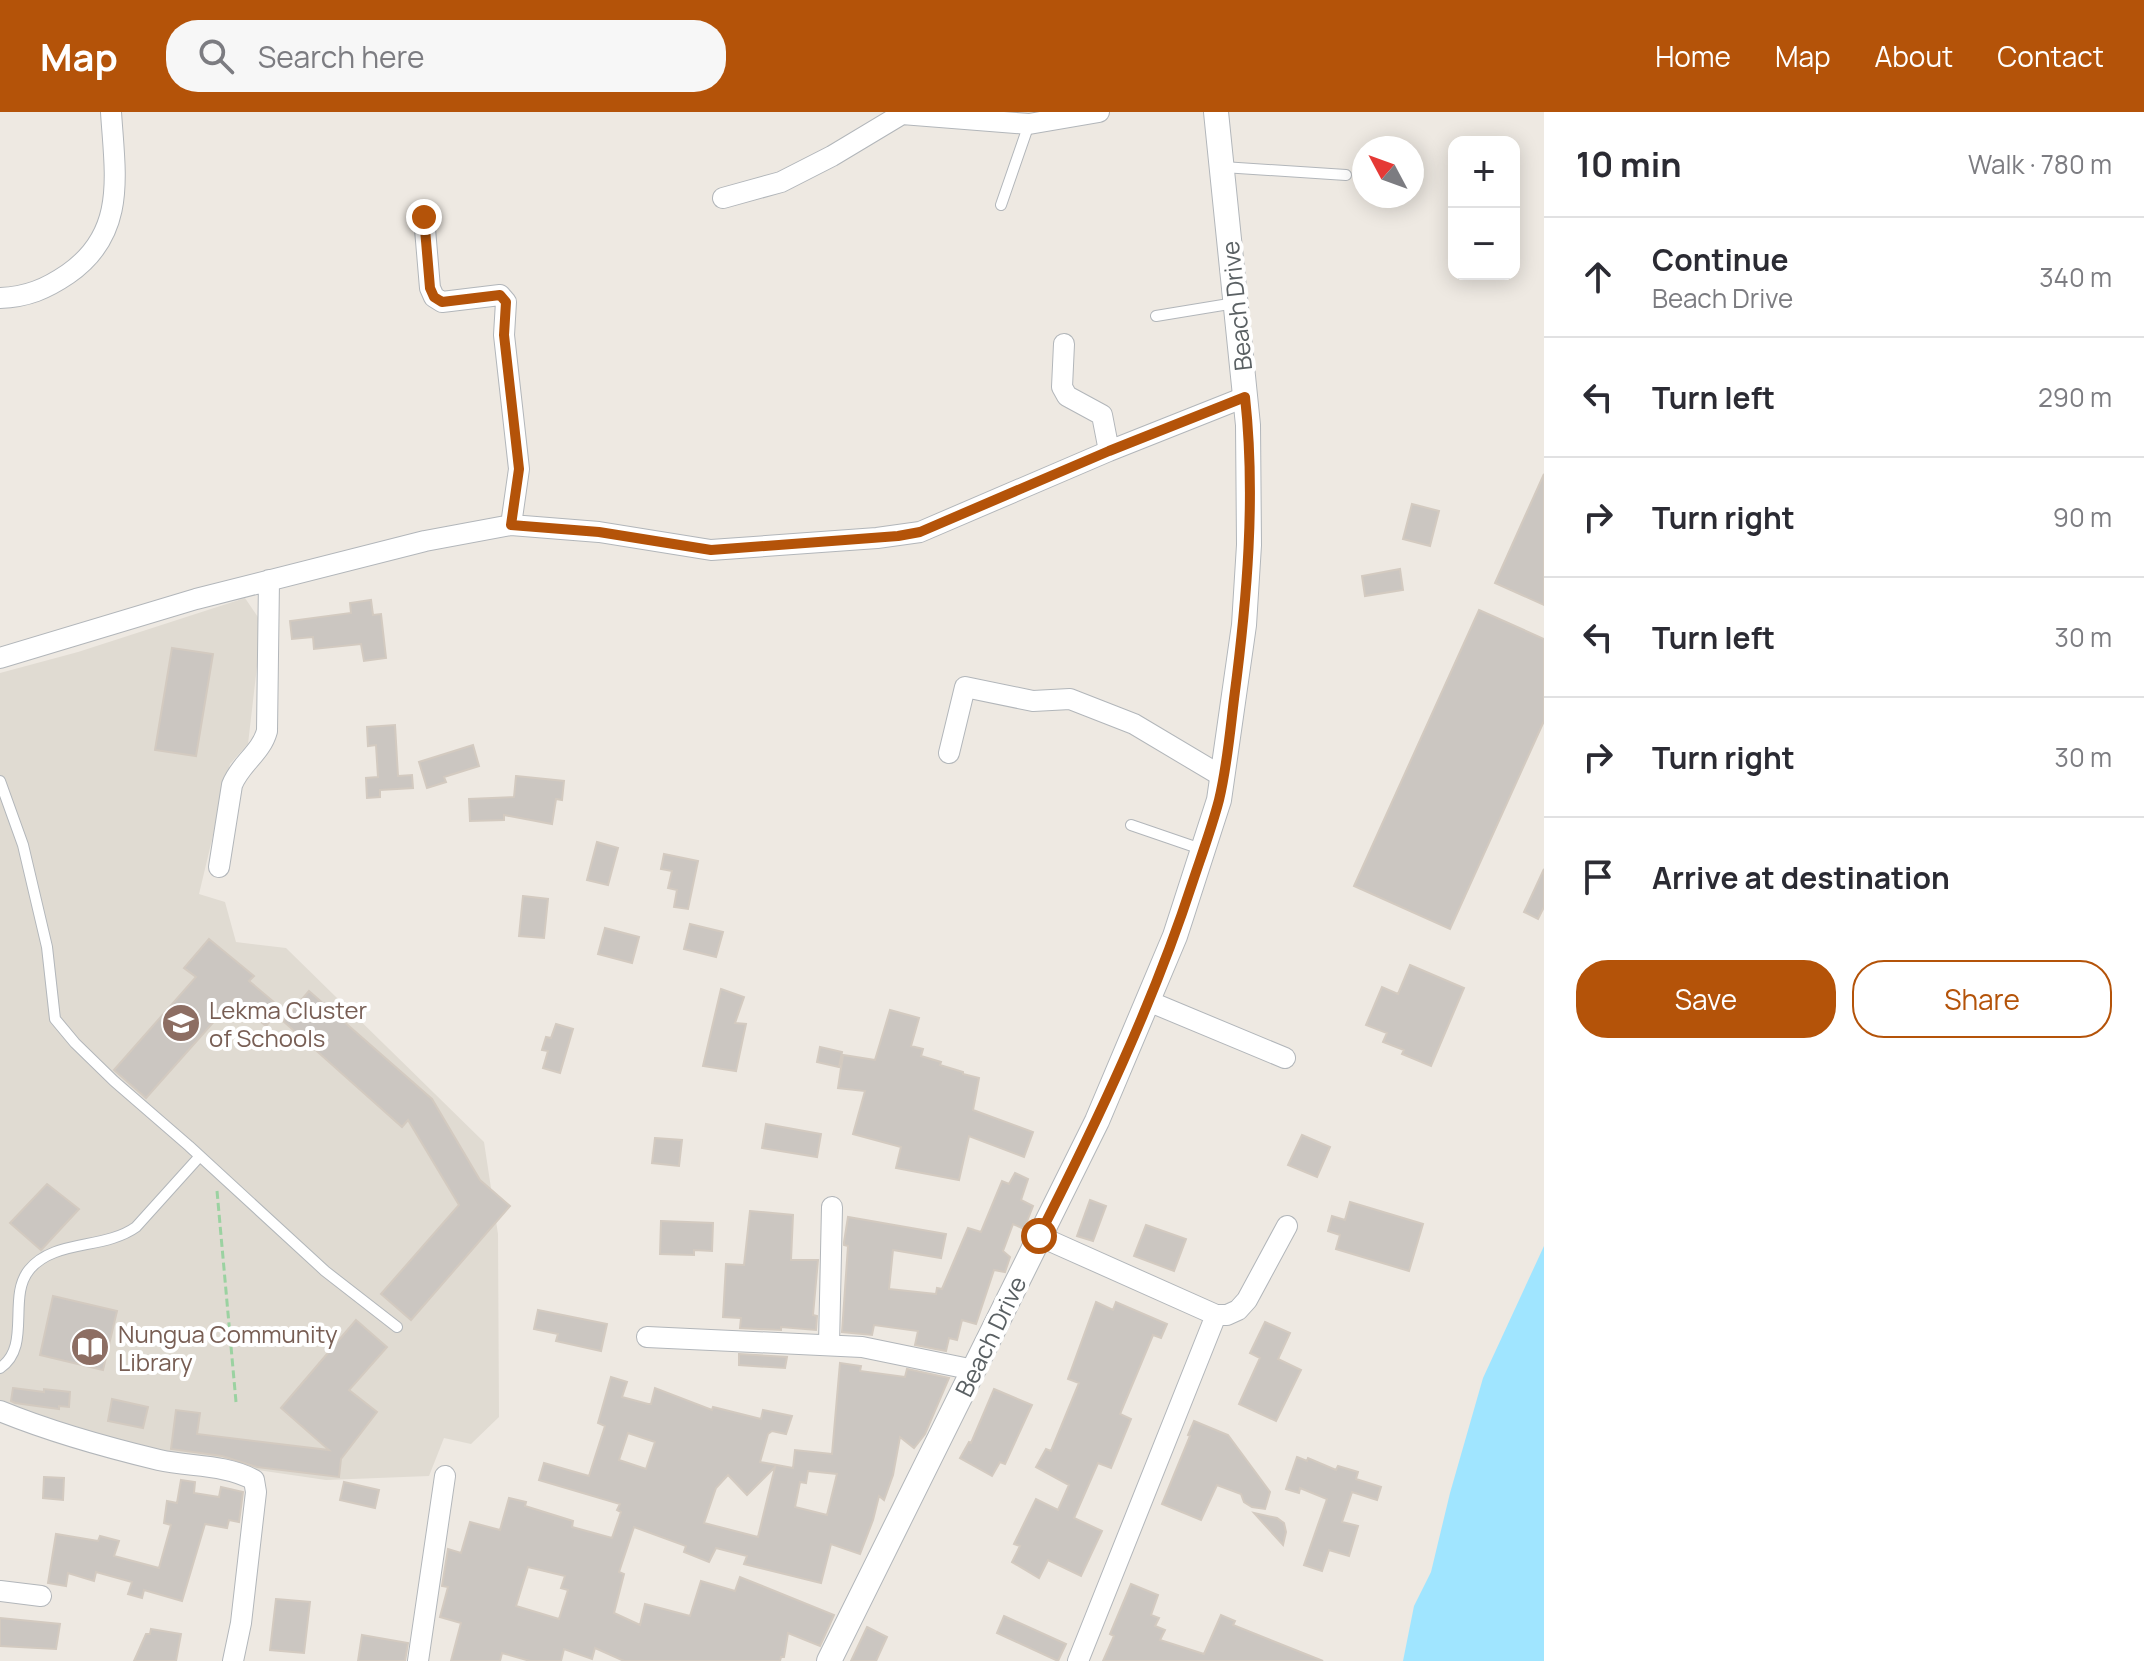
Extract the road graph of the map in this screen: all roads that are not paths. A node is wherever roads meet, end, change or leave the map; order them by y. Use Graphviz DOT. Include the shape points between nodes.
graph roads {
  1 [pos="111,112"];
  2 [pos="1099,112"];
  3 [pos="1216,112"];
  4 [pos="1029,124"];
  5 [pos="1221,167"];
  6 [pos="1346,175"];
  7 [pos="723,198"];
  8 [pos="1001,205"];
  9 [pos="424,217"];
  10 [pos="0,298"];
  11 [pos="1235,303"];
  12 [pos="1156,316"];
  13 [pos="1064,344"];
  14 [pos="1245,397"];
  15 [pos="1109,451"];
  16 [pos="511,525"];
  17 [pos="269,580"];
  18 [pos="0,658"];
  19 [pos="949,753"];
  20 [pos="1223,777"];
  21 [pos="0,781"];
  22 [pos="1131,825"];
  23 [pos="1203,849"];
  24 [pos="219,867"];
  25 [pos="1148,1001"];
  26 [pos="1285,1058"];
  27 [pos="200,1156"];
  28 [pos="832,1207"];
  29 [pos="1287,1226"];
  30 [pos="1039,1236"];
  31 [pos="1216,1315"];
  32 [pos="397,1327"];
  33 [pos="647,1337"];
  34 [pos="829,1345"];
  35 [pos="0,1368"];
  36 [pos="974,1370"];
  37 [pos="0,1411"];
  38 [pos="445,1476"];
  39 [pos="0,1591"];
  40 [pos="41,1596"];
  41 [pos="233,1661"];
  42 [pos="418,1661"];
  43 [pos="829,1661"];
  44 [pos="1078,1661"];
  1 -- 10 [label="street" via="115,190 99,245 86,261 40,291"];
  2 -- 4 [label="street"];
  3 -- 5 [label="street, Beach Drive"];
  4 -- 7 [label="street" via="902,114 781,182"];
  4 -- 8 [label="lane"];
  5 -- 6 [label="lane"];
  5 -- 11 [label="street, Beach Drive"];
  9 -- 16 [label="street" via="434,297 442,302 500,295 506,302 504,335 519,469"];
  11 -- 12 [label="lane"];
  11 -- 14 [label="street, Beach Drive"];
  13 -- 15 [label="street" via="1062,387 1073,402 1102,415"];
  14 -- 15 [label="street"];
  14 -- 20 [label="street, Beach Drive" via="1249,545"];
  15 -- 16 [label="street" via="920,532 898,536 711,550"];
  16 -- 17 [label="street"];
  17 -- 18 [label="street"];
  17 -- 24 [label="street" via="267,731 232,785"];
  19 -- 20 [label="street" via="965,687 1033,701 1070,699 1134,724"];
  20 -- 23 [label="street, Beach Drive"];
  21 -- 27 [label="lane" via="23,845 47,947 55,1019 114,1081"];
  22 -- 23 [label="lane"];
  23 -- 25 [label="street, Beach Drive"];
  25 -- 26 [label="street"];
  25 -- 30 [label="street, Beach Drive" via="1097,1121"];
  27 -- 32 [label="lane" via="325,1271"];
  27 -- 35 [label="lane" via="136,1227 111,1240 50,1254 30,1268 22,1284 15,1350"];
  28 -- 34 [label="street"];
  29 -- 31 [label="street" via="1247,1300 1238,1310"];
  30 -- 31 [label="street"];
  30 -- 36 [label="street, Beach Drive"];
  31 -- 44 [label="street"];
  33 -- 34 [label="street"];
  34 -- 36 [label="street"];
  36 -- 43 [label="street, Beach Drive"];
  37 -- 41 [label="street" via="49,1430 254,1480"];
  38 -- 42 [label="street"];
  39 -- 40 [label="street"];
}
